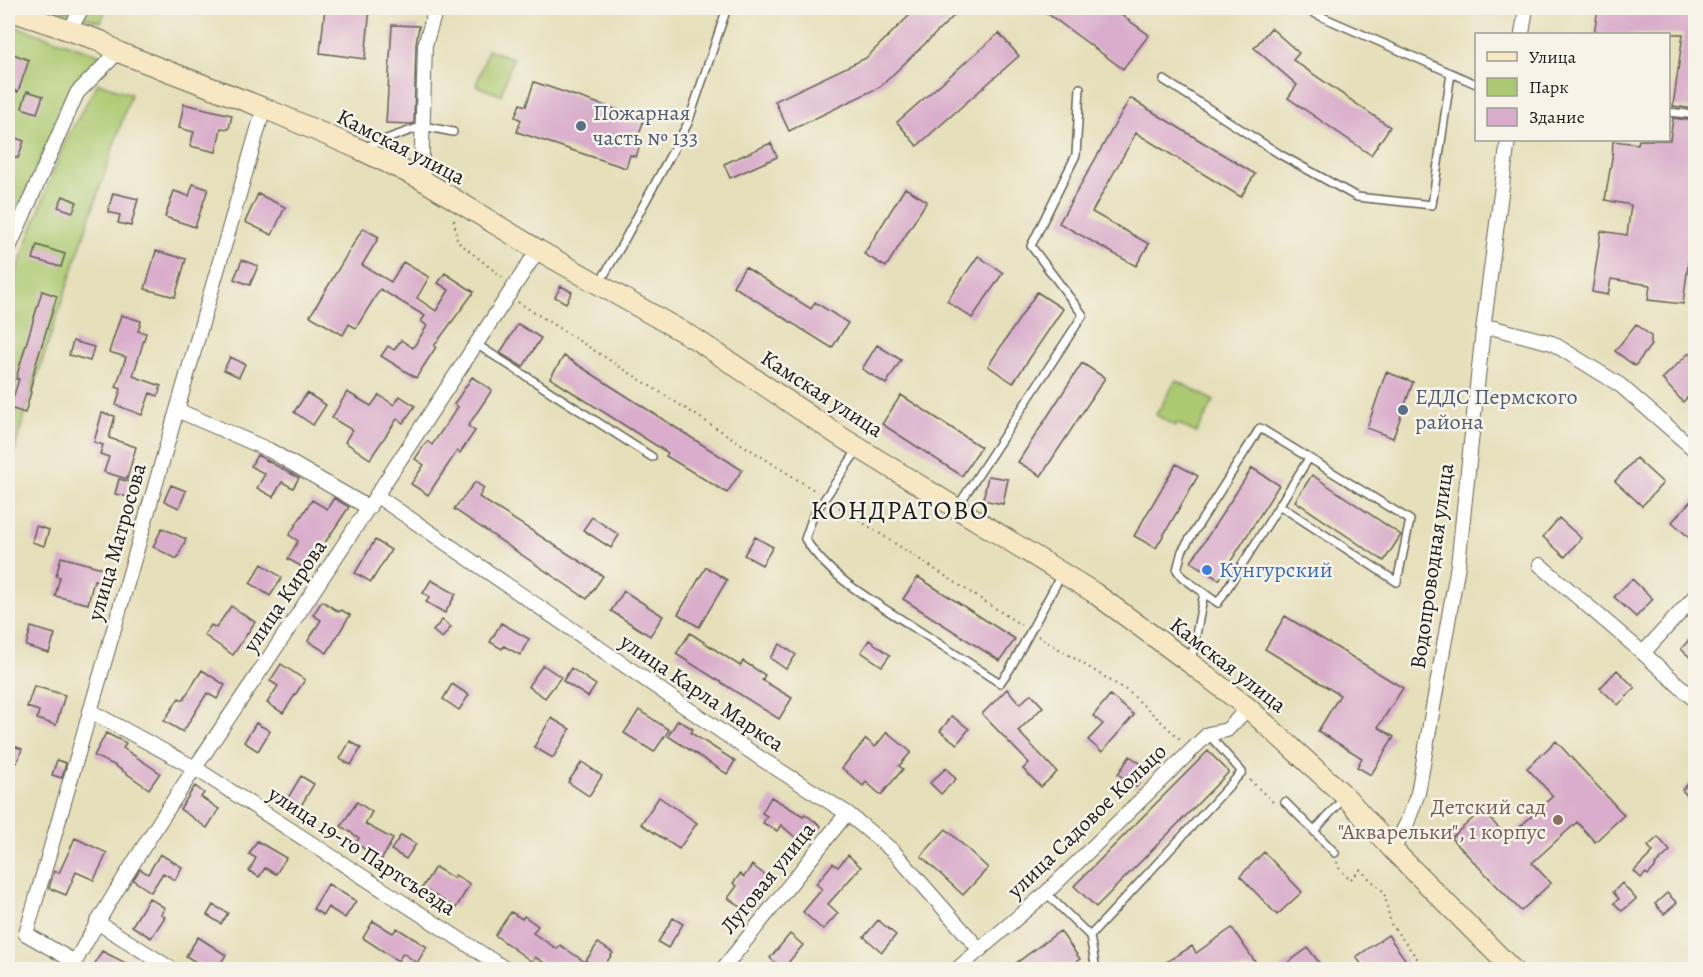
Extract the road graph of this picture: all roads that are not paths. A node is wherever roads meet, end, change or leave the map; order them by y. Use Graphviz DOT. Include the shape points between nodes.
graph roads {
  1 [pos="82,8"];
  2 [pos="436,8"];
  3 [pos="727,8"];
  4 [pos="1302,8"];
  5 [pos="1526,8"];
  6 [pos="8,10"];
  7 [pos="69,31"];
  8 [pos="1522,33"];
  9 [pos="118,52"];
  10 [pos="1451,73"];
  11 [pos="1164,80"];
  12 [pos="1475,84"];
  13 [pos="1080,88"];
  14 [pos="264,108"];
  15 [pos="1670,112"];
  16 [pos="1695,115"];
  17 [pos="423,126"];
  18 [pos="453,132"];
  19 [pos="1508,141"];
  20 [pos="359,149"];
  21 [pos="421,179"];
  22 [pos="8,250"];
  23 [pos="538,250"];
  24 [pos="598,284"];
  25 [pos="1483,330"];
  26 [pos="476,344"];
  27 [pos="177,410"];
  28 [pos="859,448"];
  29 [pos="1695,451"];
  30 [pos="652,457"];
  31 [pos="1310,458"];
  32 [pos="377,496"];
  33 [pos="1279,506"];
  34 [pos="369,508"];
  35 [pos="957,508"];
  36 [pos="1540,565"];
  37 [pos="1062,573"];
  38 [pos="1204,593"];
  39 [pos="1695,595"];
  40 [pos="1644,653"];
  41 [pos="1190,663"];
  42 [pos="1695,701"];
  43 [pos="1248,708"];
  44 [pos="90,711"];
  45 [pos="1208,734"];
  46 [pos="195,768"];
  47 [pos="1345,796"];
  48 [pos="1285,802"];
  49 [pos="847,813"];
  50 [pos="1314,831"];
  51 [pos="1393,850"];
  52 [pos="1335,853"];
  53 [pos="1046,893"];
  54 [pos="97,922"];
  55 [pos="1090,936"];
  56 [pos="980,950"];
  57 [pos="74,966"];
  58 [pos="173,969"];
  59 [pos="507,969"];
  60 [pos="722,969"];
  61 [pos="957,969"];
  62 [pos="1096,969"];
  63 [pos="1513,969"];
  1 -- 7 [label="street"];
  2 -- 17 [label="street" via="425,45"];
  3 -- 24 [label="lane" via="688,123"];
  4 -- 10 [label="lane"];
  5 -- 8 [label="street"];
  6 -- 7 [label="street, Камская улица"];
  7 -- 9 [label="street, Камская улица" via="101,41"];
  9 -- 14 [label="street, Камская улица"];
  9 -- 22 [label="street" via="77,93"];
  10 -- 11 [label="lane" via="1432,205 1357,197 1281,155"];
  10 -- 12 [label="lane"];
  13 -- 35 [label="lane" via="1076,155 1031,246 1083,315"];
  14 -- 20 [label="street, Камская улица"];
  14 -- 27 [label="street, улица Матросова"];
  15 -- 16 [label="lane"];
  17 -- 18 [label="lane"];
  17 -- 20 [label="lane"];
  17 -- 21 [label="street"];
  19 -- 25 [label="street, Водопроводная улица"];
  20 -- 21 [label="street, Камская улица"];
  21 -- 23 [label="street, Камская улица"];
  23 -- 24 [label="street, Камская улица"];
  23 -- 26 [label="street, улица Кирова" via="503,291"];
  24 -- 28 [label="street, Камская улица" via="697,340"];
  25 -- 29 [label="street" via="1494,328 1552,342 1620,385"];
  25 -- 51 [label="street, Водопроводная улица" via="1456,576 1418,793"];
  26 -- 30 [label="lane"];
  26 -- 32 [label="street, улица Кирова"];
  27 -- 34 [label="street" via="269,450"];
  27 -- 44 [label="street, улица Матросова"];
  28 -- 35 [label="street, Камская улица"];
  28 -- 37 [label="lane" via="813,516 806,538 816,556 871,600 1000,682"];
  31 -- 33 [label="lane"];
  31 -- 33 [label="lane" via="1410,520 1397,582"];
  31 -- 38 [label="lane" via="1260,428 1182,551 1177,570"];
  32 -- 34 [label="street, улица Кирова"];
  32 -- 49 [label="street, улица Карла Маркса" via="760,758"];
  33 -- 38 [label="lane" via="1218,603"];
  34 -- 46 [label="street, улица Кирова"];
  35 -- 37 [label="street, Камская улица"];
  36 -- 40 [label="street"];
  37 -- 41 [label="street, Камская улица"];
  38 -- 41 [label="lane"];
  39 -- 40 [label="street"];
  40 -- 42 [label="street"];
  41 -- 43 [label="street, Камская улица"];
  43 -- 45 [label="street, улица Садовое Кольцо" via="1227,730"];
  43 -- 47 [label="street, Камская улица"];
  44 -- 46 [label="street, улица 19-го Партсъезда"];
  44 -- 57 [label="street, улица Матросова" via="26,934"];
  45 -- 53 [label="street, улица Садовое Кольцо"];
  45 -- 55 [label="lane" via="1242,772"];
  46 -- 54 [label="street, улица Кирова"];
  46 -- 59 [label="street, улица 19-го Партсъезда"];
  47 -- 50 [label="lane"];
  47 -- 51 [label="street, Камская улица"];
  48 -- 50 [label="lane"];
  49 -- 56 [label="street, улица Карла Маркса" via="894,852"];
  49 -- 60 [label="street, Луговая улица"];
  50 -- 52 [label="lane"];
  51 -- 63 [label="street, Камская улица"];
  53 -- 55 [label="lane"];
  53 -- 56 [label="street, улица Садовое Кольцо"];
  54 -- 57 [label="street, улица Кирова"];
  54 -- 58 [label="street"];
  55 -- 62 [label="lane"];
  56 -- 61 [label="street, улица Садовое Кольцо"];
}
